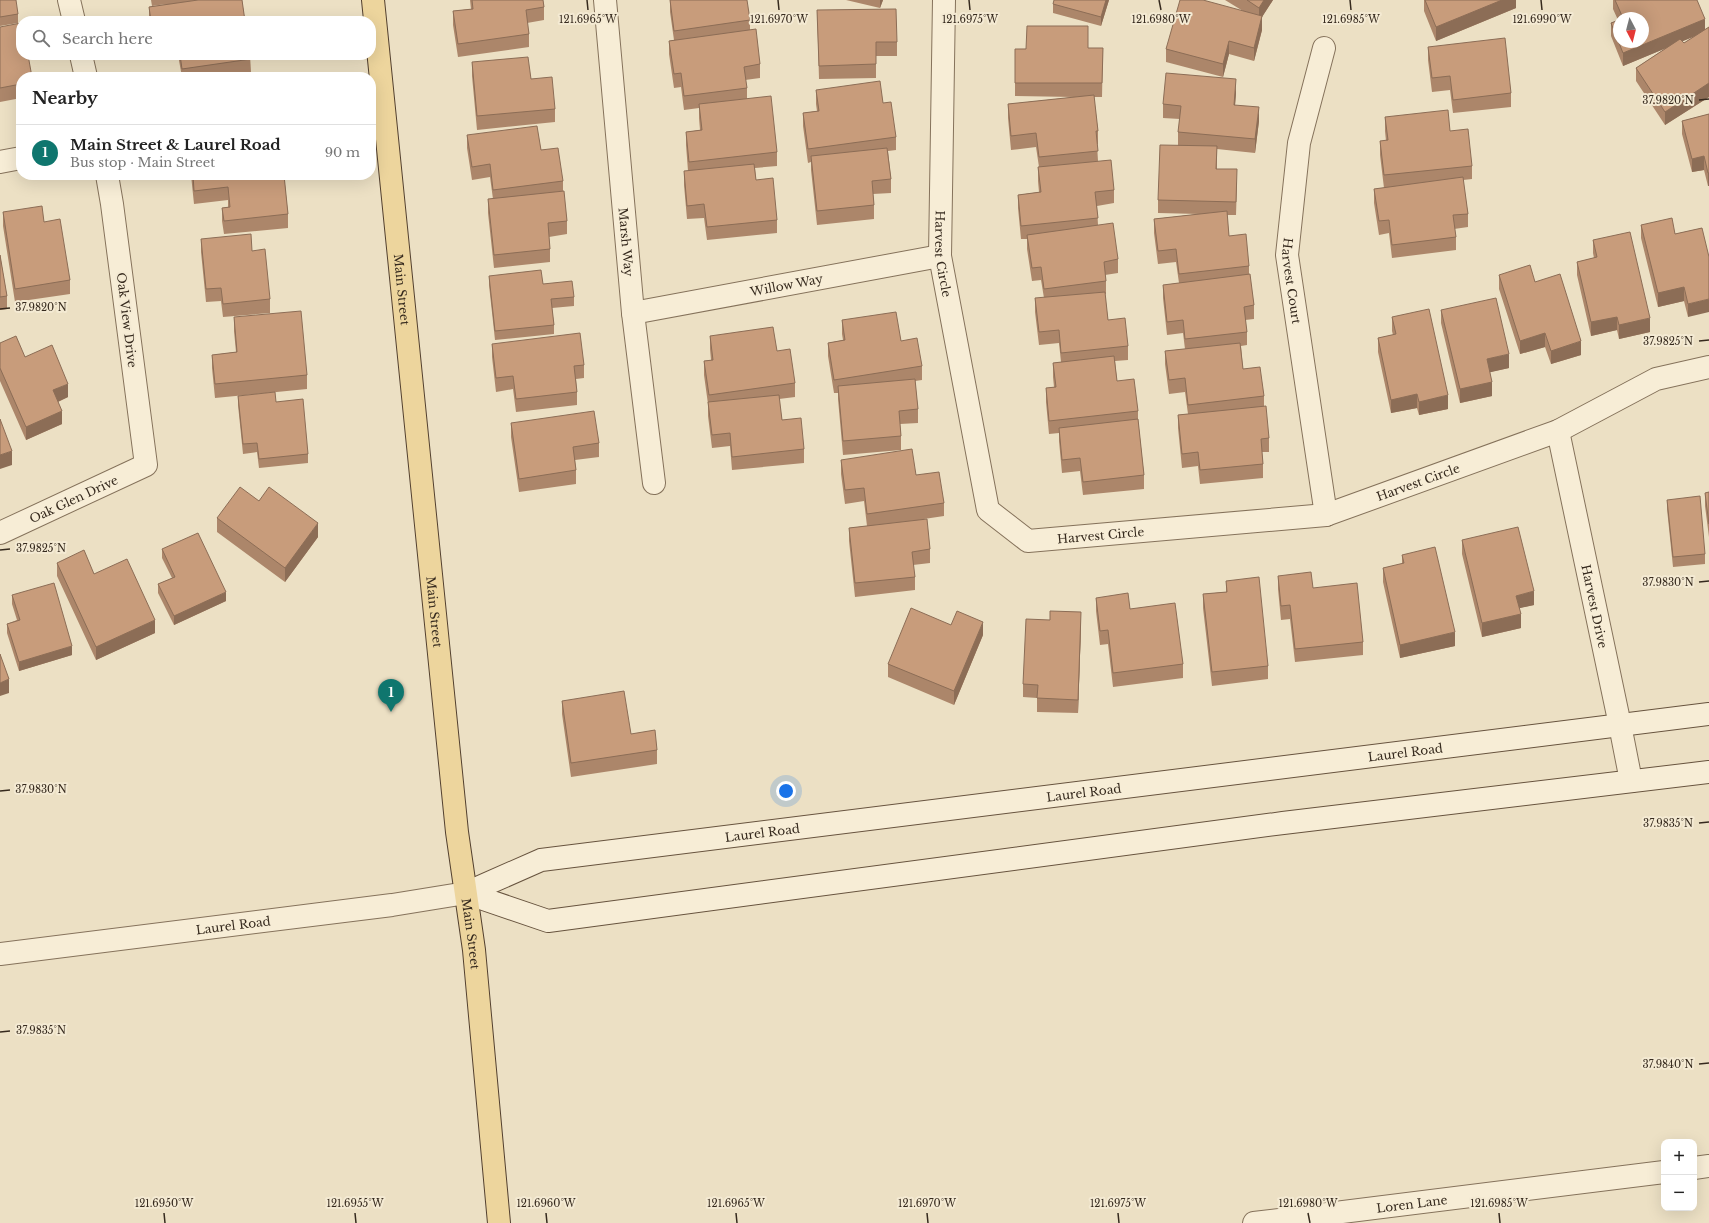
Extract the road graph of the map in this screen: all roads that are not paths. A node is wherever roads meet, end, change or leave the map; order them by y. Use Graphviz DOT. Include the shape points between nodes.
graph roads {
  1 [pos="69,0"];
  2 [pos="373,0"];
  3 [pos="605,0"];
  4 [pos="944,0"];
  5 [pos="73,16"];
  6 [pos="375,16"];
  7 [pos="376,30"];
  8 [pos="1324,48"];
  9 [pos="82,60"];
  10 [pos="85,72"];
  11 [pos="16,159"];
  12 [pos="0,162"];
  13 [pos="108,180"];
  14 [pos="940,256"];
  15 [pos="633,313"];
  16 [pos="1709,367"];
  17 [pos="1558,431"];
  18 [pos="146,465"];
  19 [pos="654,483"];
  20 [pos="1326,515"];
  21 [pos="0,534"];
  22 [pos="1709,714"];
  23 [pos="1620,725"];
  24 [pos="1709,772"];
  25 [pos="1631,781"];
  26 [pos="466,893"];
  27 [pos="0,954"];
  28 [pos="1709,1166"];
  29 [pos="1697,1168"];
  30 [pos="1661,1172"];
  31 [pos="500,1223"];
  32 [pos="1254,1223"];
  1 -- 5 [label="street"];
  2 -- 6 [label="main road, Main Street"];
  3 -- 15 [label="street, Marsh Way"];
  4 -- 14 [label="street, Harvest Circle"];
  7 -- 26 [label="main road, Main Street" via="457,832"];
  8 -- 20 [label="street, Harvest Court" via="1299,143 1287,255"];
  9 -- 10 [label="street"];
  11 -- 12 [label="street"];
  13 -- 18 [label="street, Oak View Drive"];
  14 -- 15 [label="street, Willow Way"];
  14 -- 20 [label="street, Harvest Circle" via="988,510 1028,541"];
  15 -- 19 [label="street, Marsh Way"];
  16 -- 17 [label="street, Harvest Circle" via="1656,379"];
  17 -- 20 [label="street, Harvest Circle"];
  17 -- 23 [label="street, Harvest Drive"];
  18 -- 21 [label="street, Oak Glen Drive"];
  22 -- 23 [label="street, Laurel Road"];
  23 -- 25 [label="street, Harvest Drive"];
  23 -- 26 [label="street, Laurel Road" via="541,860"];
  24 -- 25 [label="street, Laurel Road"];
  25 -- 26 [label="street, Laurel Road" via="1276,824 548,921"];
  26 -- 27 [label="street, Laurel Road" via="392,905"];
  26 -- 31 [label="main road, Main Street" via="474,950"];
  28 -- 29 [label="street"];
  30 -- 32 [label="street, Loren Lane"];
}
